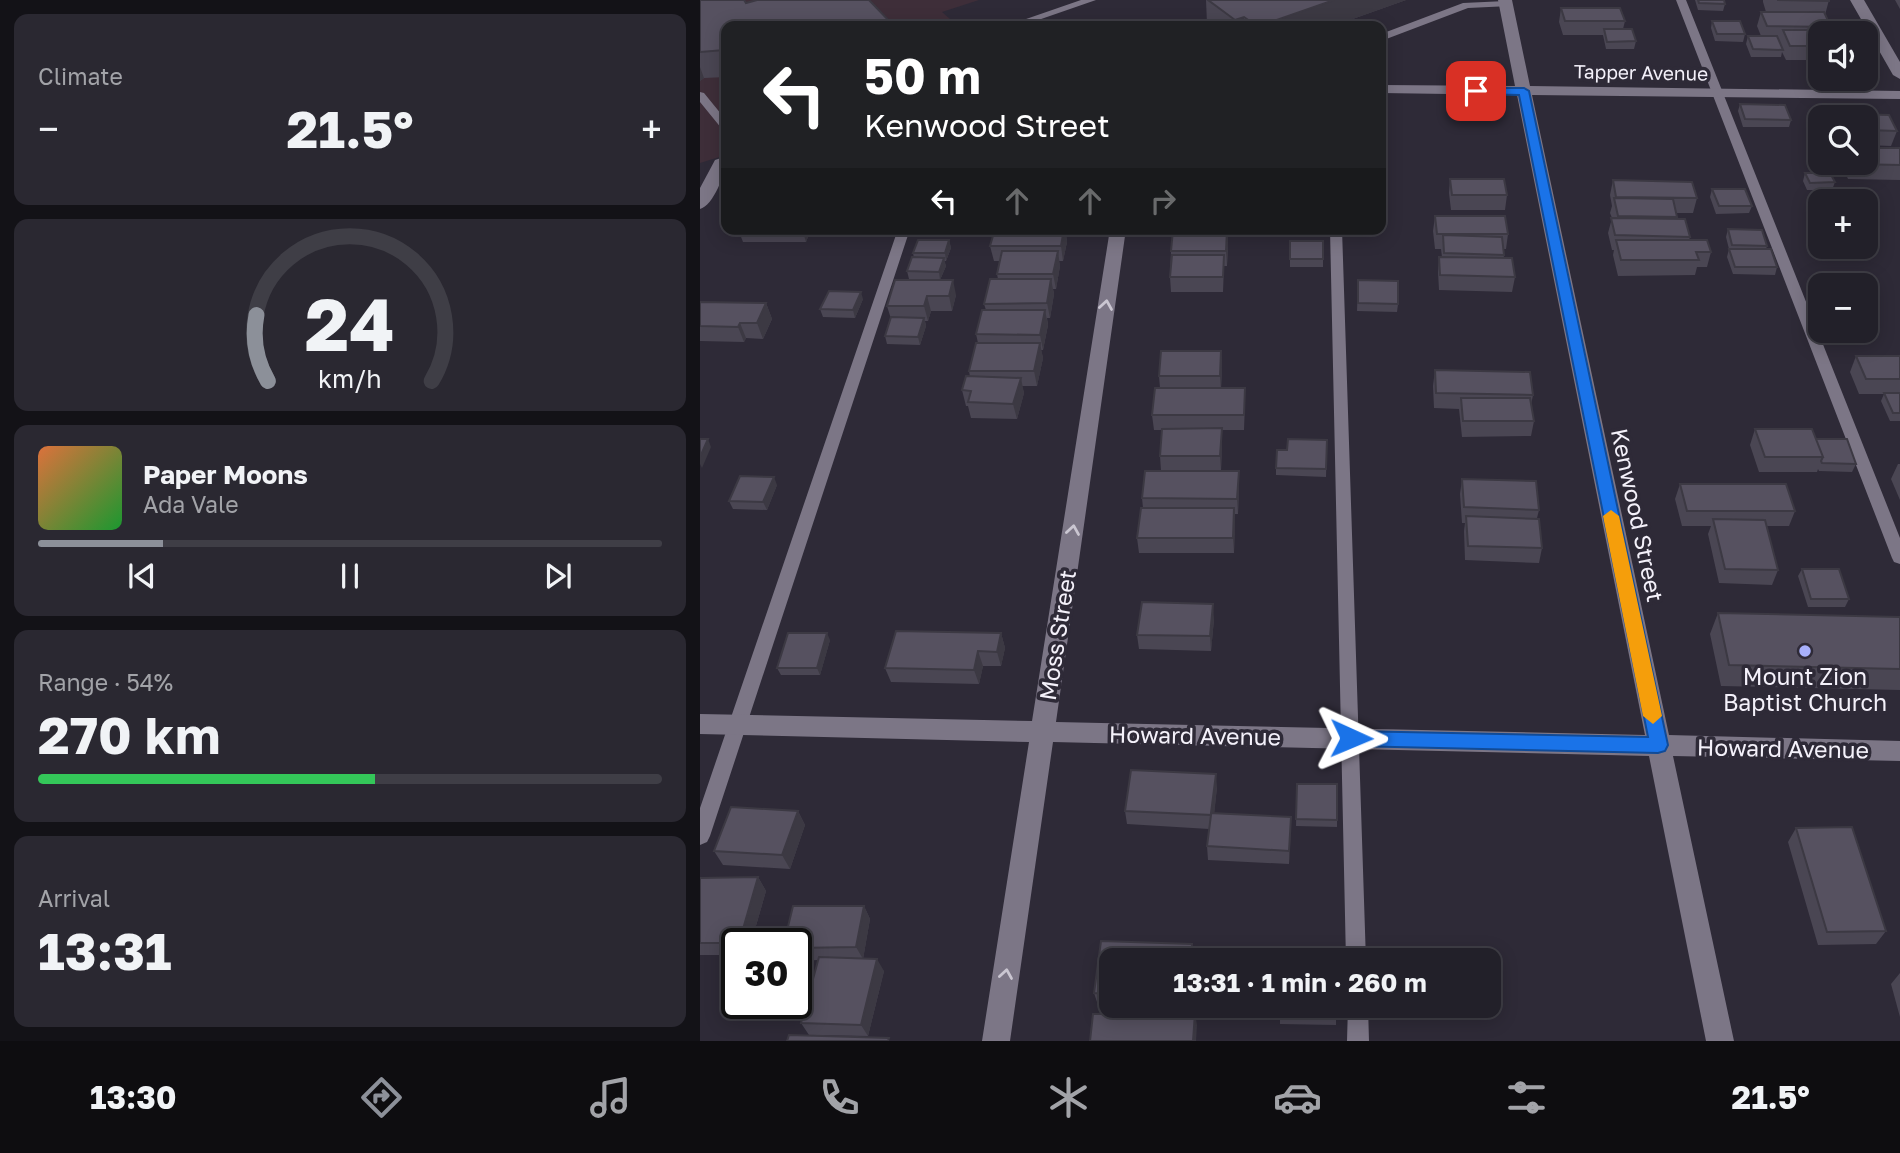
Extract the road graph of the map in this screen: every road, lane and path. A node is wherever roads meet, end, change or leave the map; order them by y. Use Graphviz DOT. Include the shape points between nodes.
graph roads {
  1 [pos="1091,0"];
  2 [pos="1681,0"];
  3 [pos="1857,0"];
  4 [pos="1505,2"];
  5 [pos="1026,21"];
  6 [pos="1386,36"];
  7 [pos="1900,75"];
  8 [pos="1386,89"];
  9 [pos="1524,91"];
  10 [pos="1718,93"];
  11 [pos="700,95"];
  12 [pos="1900,95"];
  13 [pos="721,121"];
  14 [pos="721,163"];
  15 [pos="721,167"];
  16 [pos="700,170"];
  17 [pos="700,204"];
  18 [pos="902,235"];
  19 [pos="1117,235"];
  20 [pos="1336,235"];
  21 [pos="1900,558"];
  22 [pos="700,724"];
  23 [pos="738,725"];
  24 [pos="1043,731"];
  25 [pos="1351,738"];
  26 [pos="1658,745"];
  27 [pos="1900,751"];
  28 [pos="700,836"];
  29 [pos="1356,948"];
  30 [pos="1357,1018"];
  31 [pos="996,1041"];
  32 [pos="1358,1041"];
  33 [pos="1720,1041"];
  1 -- 5 [label="lane"];
  2 -- 10 [label="lane"];
  3 -- 7 [label="street"];
  4 -- 6 [label="lane" via="1468,5"];
  4 -- 9 [label="street, Kenwood Street"];
  8 -- 9 [label="street, Tapper Avenue"];
  9 -- 10 [label="street, Tapper Avenue"];
  9 -- 26 [label="street, Kenwood Street"];
  10 -- 12 [label="street, Tapper Avenue"];
  10 -- 21 [label="lane"];
  11 -- 13 [label="lane"];
  14 -- 16 [label="street"];
  15 -- 17 [label="street"];
  18 -- 23 [label="lane"];
  24 -- 19 [label="street, Moss Street, one-way"];
  20 -- 25 [label="lane"];
  22 -- 23 [label="street, Howard Avenue"];
  23 -- 24 [label="street, Howard Avenue"];
  23 -- 28 [label="lane"];
  24 -- 25 [label="street, Howard Avenue"];
  31 -- 24 [label="street, Moss Street, one-way"];
  25 -- 26 [label="street, Howard Avenue"];
  25 -- 29 [label="lane"];
  26 -- 27 [label="street, Howard Avenue"];
  26 -- 33 [label="street, Kenwood Street"];
  30 -- 32 [label="lane"];
}
